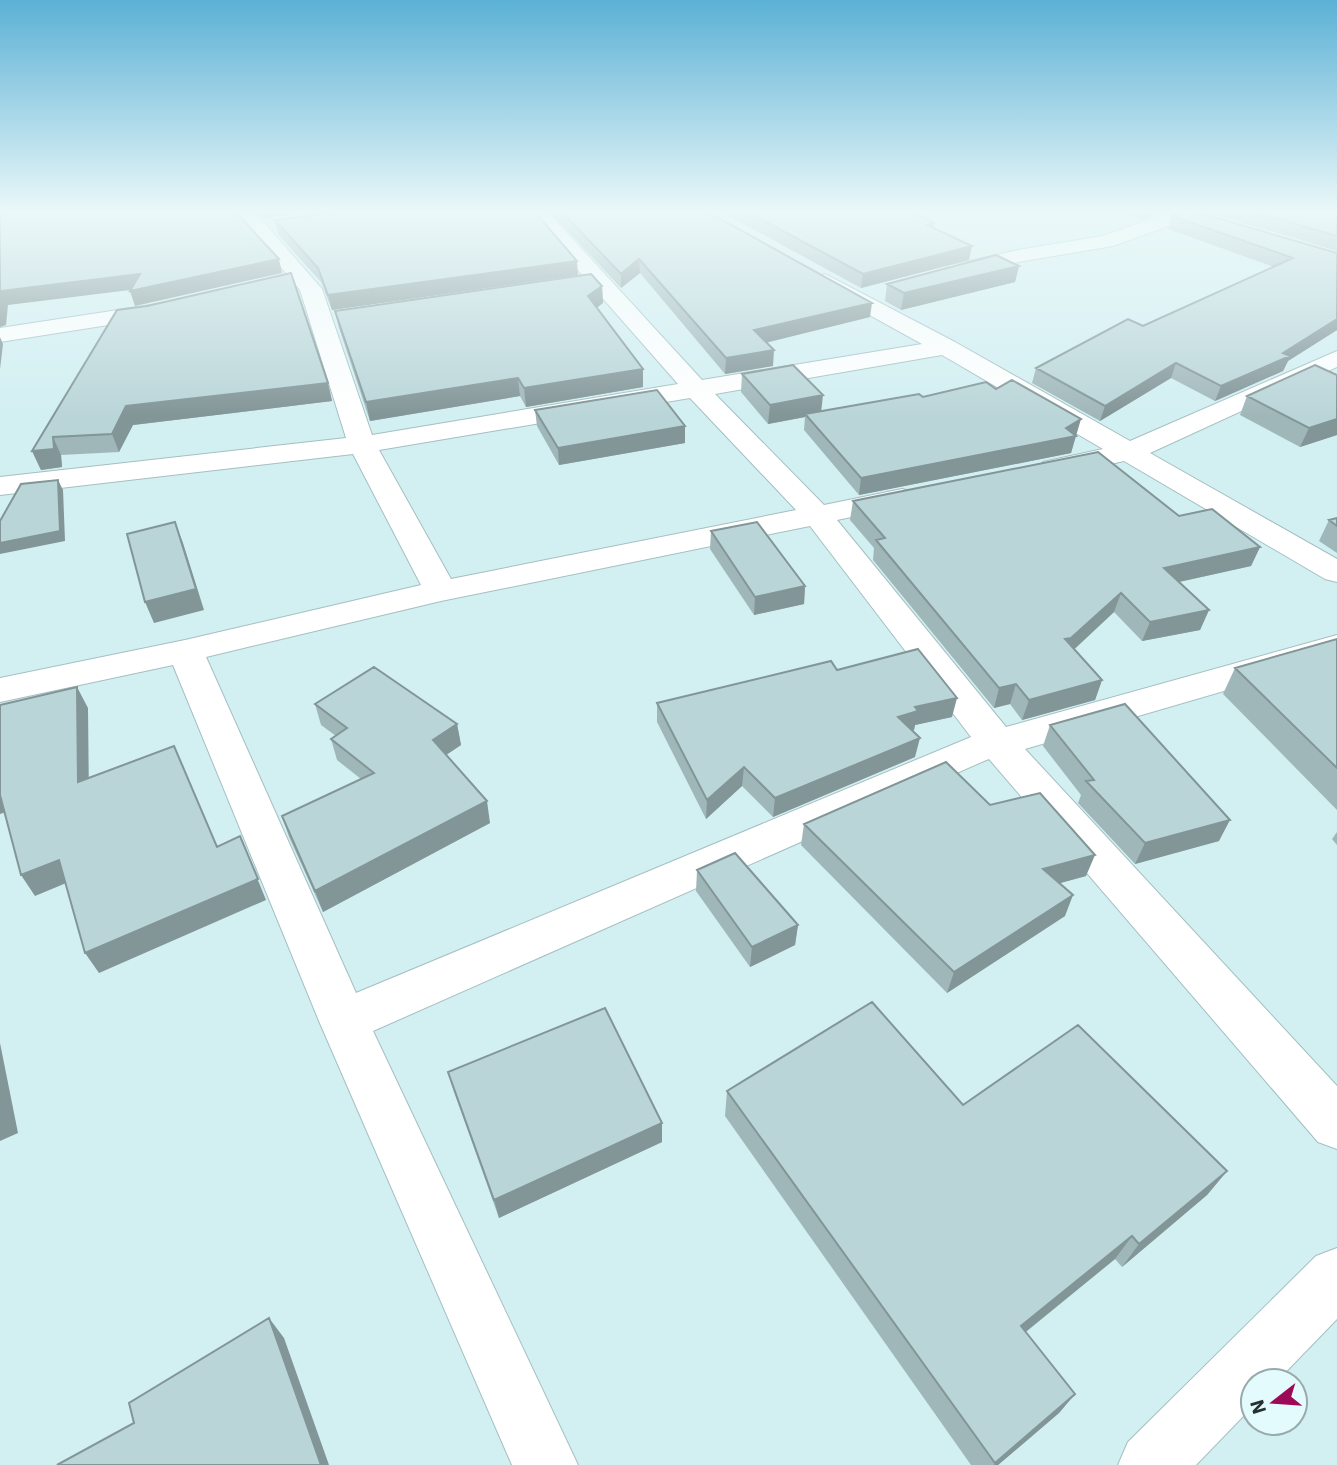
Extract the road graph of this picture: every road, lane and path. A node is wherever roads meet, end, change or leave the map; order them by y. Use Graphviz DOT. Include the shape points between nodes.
graph roads {
  1 [pos="295,279"];
  2 [pos="302,279"];
  3 [pos="582,279"];
  4 [pos="821,279"];
  5 [pos="275,284"];
  6 [pos="884,289"];
  7 [pos="856,299"];
  8 [pos="188,304"];
  9 [pos="0,335"];
  10 [pos="946,347"];
  11 [pos="1337,358"];
  12 [pos="696,390"];
  13 [pos="362,445"];
  14 [pos="1129,452"];
  15 [pos="1021,474"];
  16 [pos="0,485"];
  17 [pos="926,493"];
  18 [pos="817,515"];
  19 [pos="1337,572"];
  20 [pos="441,591"];
  21 [pos="1337,646"];
  22 [pos="185,651"];
  23 [pos="0,690"];
  24 [pos="997,743"];
  25 [pos="344,1021"];
  26 [pos="1337,1125"];
  27 [pos="1337,1277"];
  28 [pos="545,1465"];
  29 [pos="1151,1465"];
  1 -- 5 [label="street"];
  2 -- 13 [label="street" via="330,320"];
  3 -- 12 [label="street"];
  4 -- 7 [label="street"];
  6 -- 7 [label="street"];
  7 -- 10 [label="street"];
  8 -- 9 [label="street"];
  10 -- 12 [label="street"];
  10 -- 14 [label="street"];
  11 -- 14 [label="street"];
  12 -- 13 [label="street"];
  12 -- 18 [label="street"];
  13 -- 16 [label="street"];
  13 -- 20 [label="street"];
  14 -- 15 [label="street"];
  14 -- 19 [label="street"];
  17 -- 18 [label="street"];
  18 -- 20 [label="street"];
  18 -- 24 [label="street"];
  20 -- 22 [label="street"];
  21 -- 24 [label="street"];
  22 -- 23 [label="street"];
  22 -- 25 [label="street"];
  24 -- 25 [label="street"];
  24 -- 26 [label="street"];
  25 -- 28 [label="street"];
  27 -- 29 [label="street"];
}
